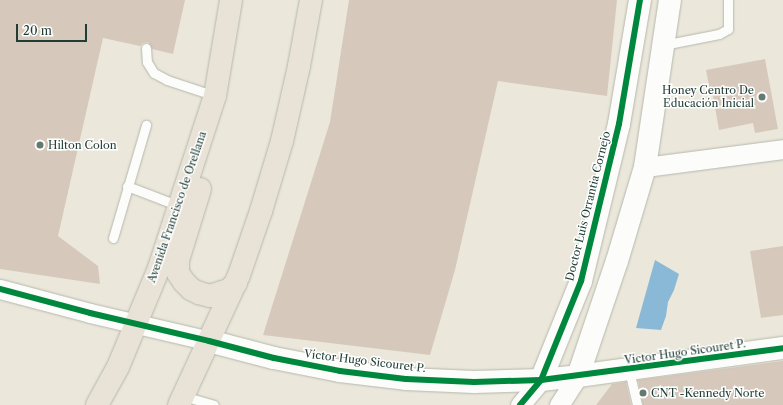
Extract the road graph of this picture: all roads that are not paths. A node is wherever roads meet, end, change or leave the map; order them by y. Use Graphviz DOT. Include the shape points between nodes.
graph roads {
  1 [pos="231,0"];
  2 [pos="311,0"];
  3 [pos="640,0"];
  4 [pos="670,0"];
  5 [pos="728,0"];
  6 [pos="664,45"];
  7 [pos="146,48"];
  8 [pos="215,96"];
  9 [pos="146,125"];
  10 [pos="783,149"];
  11 [pos="645,167"];
  12 [pos="127,186"];
  13 [pos="179,206"];
  14 [pos="112,238"];
  15 [pos="236,283"];
  16 [pos="0,289"];
  17 [pos="135,324"];
  18 [pos="209,341"];
  19 [pos="783,348"];
  20 [pos="629,370"];
  21 [pos="578,376"];
  22 [pos="541,380"];
  23 [pos="181,400"];
  24 [pos="97,405"];
  25 [pos="214,405"];
  26 [pos="520,405"];
  27 [pos="559,405"];
  28 [pos="637,405"];
  1 -- 8 [label="main road, Avenida Francisco de Orellana"];
  2 -- 15 [label="main road" via="282,140"];
  3 -- 22 [label="street, Doctor Luis Orrantia Cornejo" via="619,124 581,281"];
  4 -- 6 [label="street"];
  5 -- 6 [label="lane" via="728,29 719,34"];
  6 -- 11 [label="street"];
  7 -- 8 [label="lane" via="147,62 154,73"];
  8 -- 13 [label="main road, Avenida Francisco de Orellana"];
  8 -- 15 [label="main road" via="210,155 178,260 178,272 191,288 210,296 229,290"];
  9 -- 12 [label="lane"];
  10 -- 11 [label="street"];
  11 -- 21 [label="street" via="617,261"];
  12 -- 13 [label="lane"];
  12 -- 14 [label="lane"];
  13 -- 17 [label="main road, Avenida Francisco de Orellana" via="159,268"];
  15 -- 18 [label="main road"];
  16 -- 17 [label="street, Víctor Hugo Sicouret P."];
  17 -- 18 [label="street, Víctor Hugo Sicouret P."];
  17 -- 24 [label="main road, Avenida Francisco de Orellana" via="118,367"];
  18 -- 22 [label="street, Víctor Hugo Sicouret P." via="274,358 340,371 406,379 474,382"];
  18 -- 23 [label="main road"];
  19 -- 20 [label="street, Víctor Hugo Sicouret P."];
  20 -- 21 [label="street, Víctor Hugo Sicouret P."];
  20 -- 28 [label="lane"];
  21 -- 22 [label="street, Víctor Hugo Sicouret P."];
  21 -- 27 [label="street"];
  22 -- 26 [label="street, Doctor Luis Orrantia Cornejo"];
  23 -- 25 [label="lane"];
}
